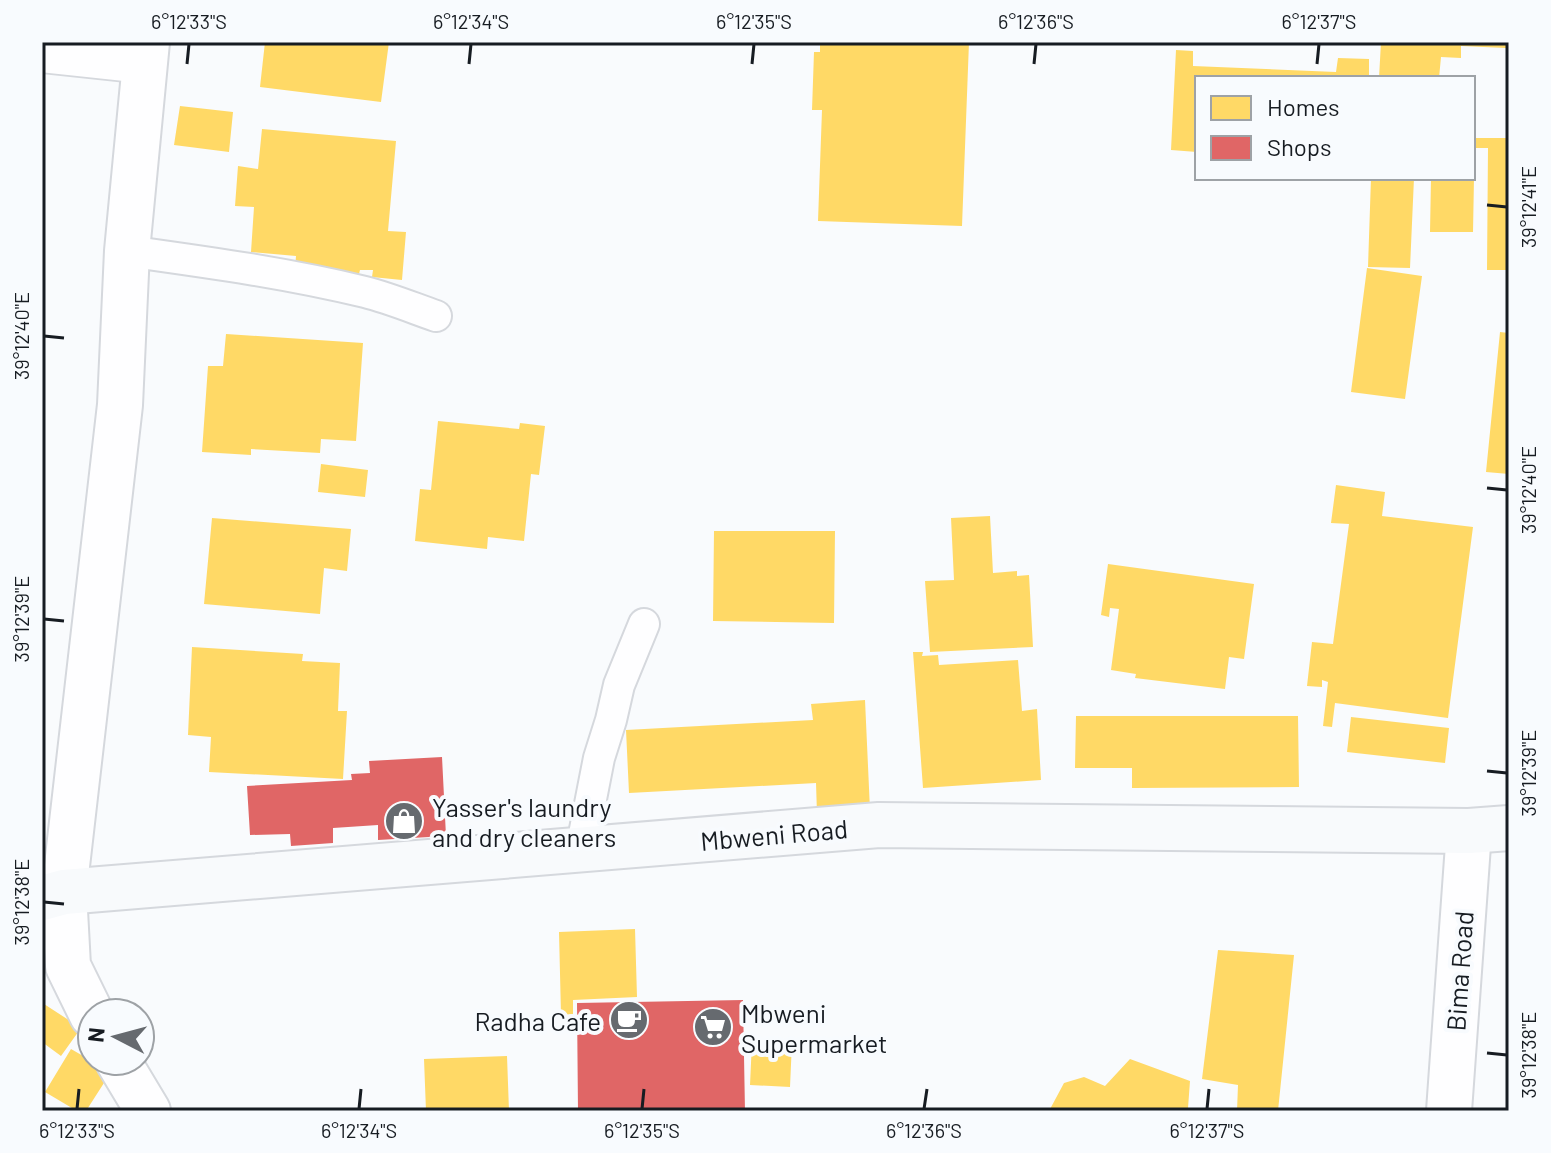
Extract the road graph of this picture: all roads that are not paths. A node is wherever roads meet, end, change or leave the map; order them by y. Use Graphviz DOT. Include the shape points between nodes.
graph roads {
  1 [pos="42,50"];
  2 [pos="146,52"];
  3 [pos="127,251"];
  4 [pos="436,316"];
  5 [pos="644,624"];
  6 [pos="1489,830"];
  7 [pos="581,850"];
  8 [pos="53,895"];
  9 [pos="83,997"];
  10 [pos="128,1077"];
  11 [pos="148,1111"];
  12 [pos="1449,1111"];
  1 -- 2 [label="street"];
  2 -- 3 [label="street"];
  3 -- 4 [label="lane" via="326,284"];
  3 -- 8 [label="street" via="120,405"];
  5 -- 7 [label="lane" via="619,685"];
  6 -- 7 [label="street, Mbweni Road" via="879,825"];
  6 -- 12 [label="street, Bima Road"];
  7 -- 8 [label="street, Mbweni Road"];
  8 -- 9 [label="street" via="68,966"];
  10 -- 11 [label="street"];
}
